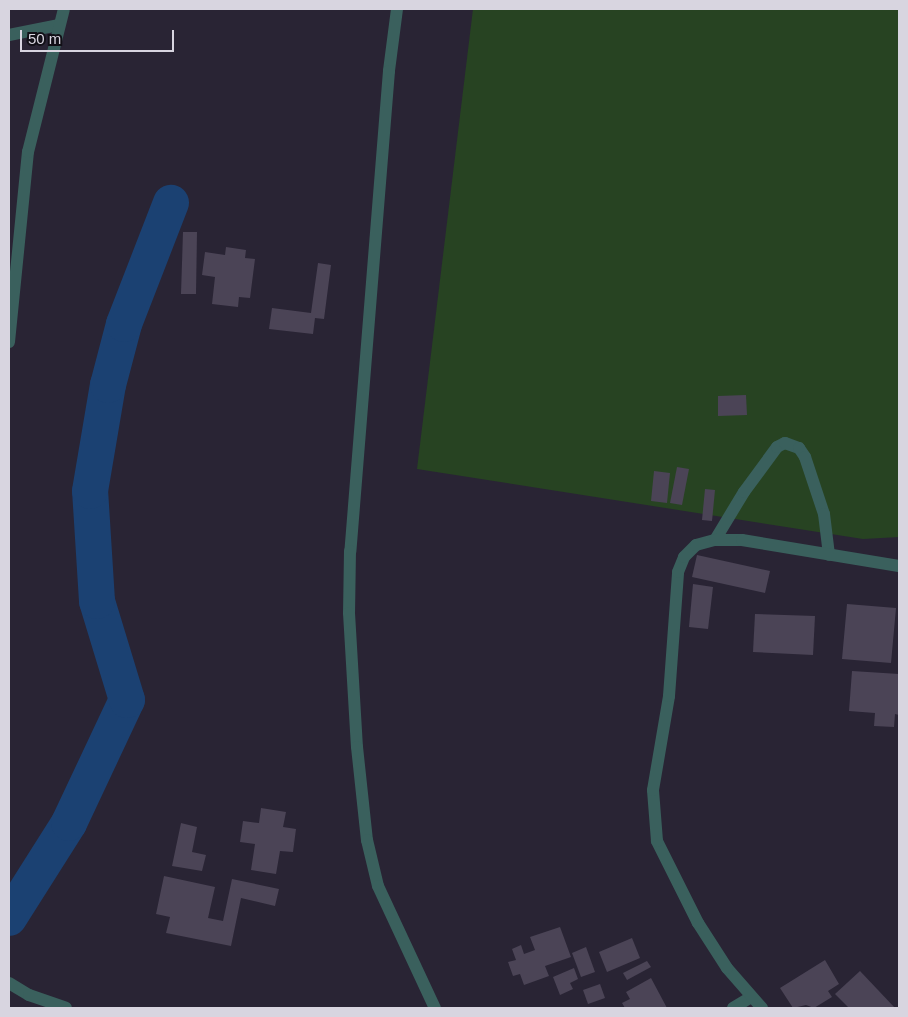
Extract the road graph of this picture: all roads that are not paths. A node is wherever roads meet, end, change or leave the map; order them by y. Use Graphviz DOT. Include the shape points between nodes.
graph roads {
  1 [pos="64,9"];
  2 [pos="397,9"];
  3 [pos="58,25"];
  4 [pos="9,35"];
  5 [pos="9,342"];
  6 [pos="715,540"];
  7 [pos="828,555"];
  8 [pos="899,566"];
  9 [pos="9,983"];
  10 [pos="751,997"];
  11 [pos="66,1008"];
  12 [pos="435,1008"];
  13 [pos="732,1008"];
  14 [pos="762,1008"];
  1 -- 3 [label="street"];
  2 -- 12 [label="street" via="389,70 351,541 349,613 357,747 367,840 378,886"];
  3 -- 4 [label="street"];
  3 -- 5 [label="street" via="28,152"];
  6 -- 7 [label="street" via="742,540"];
  6 -- 7 [label="street" via="744,492 777,447 785,443 799,448 805,457 824,514"];
  6 -- 10 [label="street" via="696,544 684,557 678,572 669,696 653,790 653,815 657,841 685,900 727,968"];
  7 -- 8 [label="street"];
  9 -- 11 [label="street" via="29,995"];
  10 -- 13 [label="street"];
  10 -- 14 [label="street"];
}
